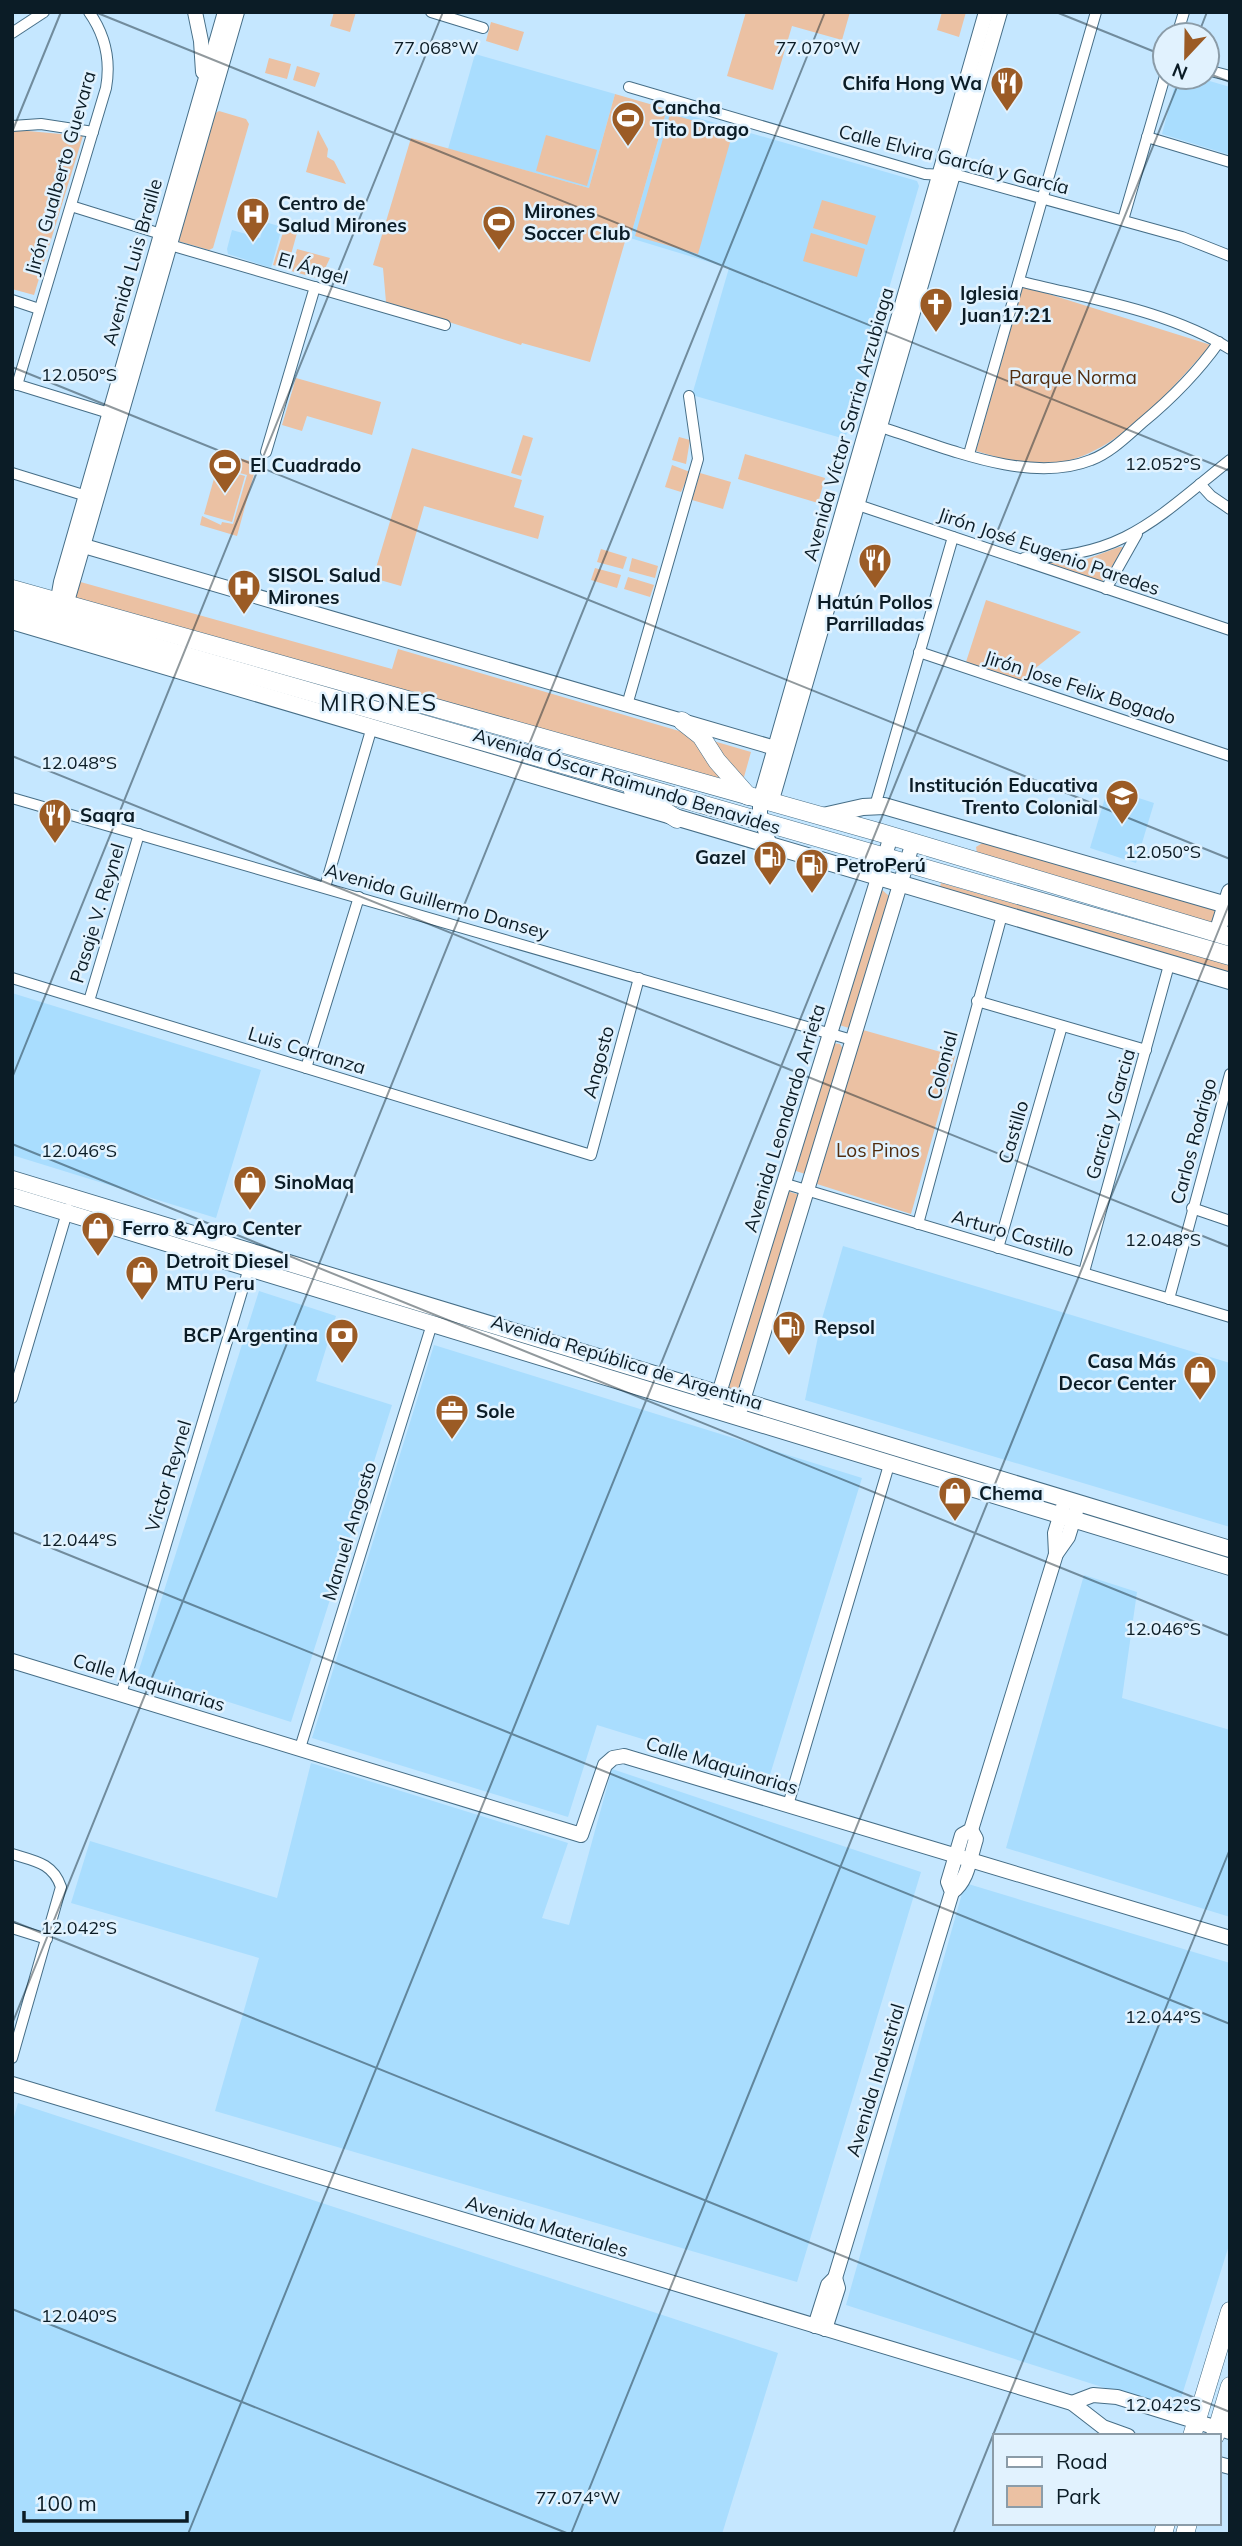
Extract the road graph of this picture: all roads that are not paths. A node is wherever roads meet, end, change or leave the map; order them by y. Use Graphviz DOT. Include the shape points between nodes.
graph roads {
  1 [pos="44,12"];
  2 [pos="89,12"];
  3 [pos="195,12"];
  4 [pos="225,12"];
  5 [pos="237,12"];
  6 [pos="431,12"];
  7 [pos="986,12"];
  8 [pos="1000,12"];
  9 [pos="1096,12"];
  10 [pos="483,28"];
  11 [pos="12,33"];
  12 [pos="629,87"];
  13 [pos="201,90"];
  14 [pos="1161,91"];
  15 [pos="12,127"];
  16 [pos="93,132"];
  17 [pos="1147,137"];
  18 [pos="1230,162"];
  19 [pos="946,176"];
  20 [pos="1042,199"];
  21 [pos="71,206"];
  22 [pos="1123,220"];
  23 [pos="166,239"];
  24 [pos="1230,256"];
  25 [pos="1018,281"];
  26 [pos="315,287"];
  27 [pos="12,300"];
  28 [pos="40,309"];
  29 [pos="446,325"];
  30 [pos="1219,342"];
  31 [pos="1230,349"];
  32 [pos="15,384"];
  33 [pos="689,396"];
  34 [pos="109,413"];
  35 [pos="874,426"];
  36 [pos="266,452"];
  37 [pos="969,454"];
  38 [pos="1230,460"];
  39 [pos="12,473"];
  40 [pos="1200,484"];
  41 [pos="92,497"];
  42 [pos="858,505"];
  43 [pos="1230,509"];
  44 [pos="1137,534"];
  45 [pos="953,537"];
  46 [pos="84,546"];
  47 [pos="1014,558"];
  48 [pos="12,589"];
  49 [pos="1106,589"];
  50 [pos="12,606"];
  51 [pos="60,609"];
  52 [pos="12,621"];
  53 [pos="1230,630"];
  54 [pos="75,639"];
  55 [pos="919,652"];
  56 [pos="627,705"];
  57 [pos="682,721"];
  58 [pos="372,727"];
  59 [pos="775,748"];
  60 [pos="1230,756"];
  61 [pos="619,781"];
  62 [pos="12,798"];
  63 [pos="760,799"];
  64 [pos="875,806"];
  65 [pos="823,816"];
  66 [pos="677,818"];
  67 [pos="762,821"];
  68 [pos="139,834"];
  69 [pos="891,836"];
  70 [pos="913,842"];
  71 [pos="770,846"];
  72 [pos="884,855"];
  73 [pos="907,862"];
  74 [pos="877,878"];
  75 [pos="900,884"];
  76 [pos="324,887"];
  77 [pos="359,897"];
  78 [pos="1228,901"];
  79 [pos="1002,915"];
  80 [pos="1224,935"];
  81 [pos="1230,956"];
  82 [pos="1169,965"];
  83 [pos="12,978"];
  84 [pos="639,978"];
  85 [pos="1230,981"];
  86 [pos="89,1001"];
  87 [pos="977,1001"];
  88 [pos="1062,1026"];
  89 [pos="830,1033"];
  90 [pos="852,1040"];
  91 [pos="1146,1050"];
  92 [pos="306,1068"];
  93 [pos="1229,1077"];
  94 [pos="591,1155"];
  95 [pos="12,1180"];
  96 [pos="786,1184"];
  97 [pos="808,1191"];
  98 [pos="12,1196"];
  99 [pos="69,1205"];
  100 [pos="1192,1208"];
  101 [pos="1230,1221"];
  102 [pos="918,1224"];
  103 [pos="998,1248"];
  104 [pos="249,1268"];
  105 [pos="1084,1272"];
  106 [pos="1169,1299"];
  107 [pos="1230,1317"];
  108 [pos="432,1324"];
  109 [pos="12,1398"];
  110 [pos="716,1403"];
  111 [pos="740,1410"];
  112 [pos="889,1465"];
  113 [pos="1072,1501"];
  114 [pos="1067,1518"];
  115 [pos="1230,1549"];
  116 [pos="1230,1567"];
  117 [pos="12,1661"];
  118 [pos="121,1694"];
  119 [pos="300,1748"];
  120 [pos="788,1805"];
  121 [pos="12,1854"];
  122 [pos="962,1858"];
  123 [pos="12,1928"];
  124 [pos="1230,1938"];
  125 [pos="47,1939"];
  126 [pos="12,2058"];
  127 [pos="12,2084"];
  128 [pos="1230,2311"];
  129 [pos="820,2327"];
  130 [pos="1230,2386"];
  131 [pos="1072,2403"];
  132 [pos="1194,2429"];
  133 [pos="1221,2432"];
  134 [pos="1122,2434"];
  1 -- 11 [label="street"];
  2 -- 16 [label="street, Jirón Gualberto Guevara" via="99,25 108,57 106,88"];
  3 -- 13 [label="street" via="201,41"];
  4 -- 13 [label="street, Avenida Luis Braille"];
  5 -- 23 [label="street, Avenida Luis Braille"];
  6 -- 10 [label="street"];
  7 -- 19 [label="street, Avenida Víctor Sarria Arzubiaga"];
  8 -- 19 [label="street, Avenida Víctor Sarria Arzubiaga"];
  9 -- 20 [label="street"];
  12 -- 19 [label="street, Calle Elvira García y García"];
  13 -- 23 [label="street, Avenida Luis Braille"];
  14 -- 17 [label="street"];
  15 -- 16 [label="street" via="41,124"];
  16 -- 21 [label="street, Jirón Gualberto Guevara"];
  17 -- 18 [label="street"];
  17 -- 22 [label="street"];
  19 -- 20 [label="street, Calle Elvira García y García"];
  19 -- 35 [label="street, Avenida Víctor Sarria Arzubiaga"];
  20 -- 22 [label="street, Calle Elvira García y García"];
  20 -- 25 [label="street"];
  21 -- 23 [label="street, El Ángel"];
  21 -- 28 [label="street, Jirón Gualberto Guevara"];
  22 -- 24 [label="street, Calle Elvira García y García"];
  23 -- 26 [label="street, El Ángel"];
  23 -- 34 [label="street, Avenida Luis Braille"];
  23 -- 41 [label="street, Avenida Luis Braille"];
  25 -- 30 [label="street" via="1149,314"];
  25 -- 37 [label="street"];
  26 -- 29 [label="street, El Ángel"];
  26 -- 36 [label="street"];
  27 -- 28 [label="street"];
  28 -- 32 [label="street, Jirón Gualberto Guevara"];
  30 -- 31 [label="street"];
  30 -- 37 [label="street" via="1172,397 1117,445 1092,460 1049,469 1025,468"];
  32 -- 34 [label="street"];
  33 -- 56 [label="street" via="698,459"];
  34 -- 41 [label="street, Avenida Luis Braille"];
  35 -- 37 [label="street"];
  35 -- 42 [label="street, Avenida Víctor Sarria Arzubiaga"];
  35 -- 59 [label="street, Avenida Víctor Sarria Arzubiaga"];
  38 -- 40 [label="street"];
  39 -- 41 [label="street"];
  40 -- 43 [label="street"];
  40 -- 44 [label="street"];
  41 -- 46 [label="street, Avenida Luis Braille"];
  41 -- 51 [label="street, Avenida Luis Braille"];
  42 -- 45 [label="street, Jirón José Eugenio Paredes"];
  42 -- 63 [label="street, Avenida Víctor Sarria Arzubiaga"];
  44 -- 47 [label="street" via="1056,558"];
  44 -- 49 [label="street"];
  45 -- 47 [label="street, Jirón José Eugenio Paredes"];
  45 -- 55 [label="street"];
  46 -- 51 [label="street, Avenida Luis Braille"];
  46 -- 56 [label="street"];
  47 -- 49 [label="street, Jirón José Eugenio Paredes"];
  48 -- 51 [label="main road, Avenida Óscar Raimundo Benavides"];
  49 -- 53 [label="street, Jirón José Eugenio Paredes"];
  50 -- 51 [label="main road, Avenida Óscar Raimundo Benavides"];
  51 -- 54 [label="street"];
  51 -- 61 [label="main road, Avenida Óscar Raimundo Benavides"];
  51 -- 63 [label="main road, Avenida Óscar Raimundo Benavides"];
  52 -- 54 [label="main road, Avenida Óscar Raimundo Benavides"];
  54 -- 58 [label="main road, Avenida Óscar Raimundo Benavides"];
  55 -- 60 [label="street, Jirón Jose Felix Bogado"];
  55 -- 64 [label="street"];
  56 -- 57 [label="street"];
  57 -- 59 [label="street"];
  57 -- 63 [label="main road" via="701,736 717,761"];
  58 -- 66 [label="main road, Avenida Óscar Raimundo Benavides"];
  58 -- 76 [label="street"];
  59 -- 63 [label="street, Avenida Víctor Sarria Arzubiaga"];
  61 -- 66 [label="main road"];
  61 -- 67 [label="main road, Avenida Óscar Raimundo Benavides"];
  62 -- 68 [label="street, Avenida Guillermo Dansey"];
  63 -- 65 [label="main road, Avenida Óscar Raimundo Benavides"];
  63 -- 67 [label="street, Avenida Víctor Sarria Arzubiaga"];
  64 -- 65 [label="main road, Avenida Óscar Raimundo Benavides"];
  64 -- 78 [label="main road, Avenida Óscar Raimundo Benavides"];
  65 -- 69 [label="main road, Avenida Óscar Raimundo Benavides"];
  66 -- 71 [label="main road, Avenida Óscar Raimundo Benavides"];
  67 -- 71 [label="street, Avenida Víctor Sarria Arzubiaga"];
  67 -- 72 [label="main road, Avenida Óscar Raimundo Benavides"];
  68 -- 76 [label="street, Avenida Guillermo Dansey"];
  68 -- 86 [label="street, Pasaje V. Reynel"];
  69 -- 70 [label="main road, Avenida Óscar Raimundo Benavides"];
  69 -- 72 [label="street, Avenida Leondardo Arrieta"];
  70 -- 73 [label="street"];
  70 -- 80 [label="main road, Avenida Óscar Raimundo Benavides"];
  71 -- 74 [label="main road, Avenida Óscar Raimundo Benavides"];
  72 -- 73 [label="main road, Avenida Óscar Raimundo Benavides"];
  72 -- 74 [label="street, Avenida Leondardo Arrieta"];
  73 -- 75 [label="street"];
  73 -- 81 [label="main road, Avenida Óscar Raimundo Benavides"];
  74 -- 75 [label="main road, Avenida Óscar Raimundo Benavides"];
  74 -- 89 [label="street, Avenida Leondardo Arrieta"];
  75 -- 79 [label="main road, Avenida Óscar Raimundo Benavides"];
  75 -- 90 [label="street"];
  76 -- 77 [label="street, Avenida Guillermo Dansey"];
  77 -- 84 [label="street, Avenida Guillermo Dansey"];
  77 -- 92 [label="street"];
  78 -- 80 [label="main road"];
  79 -- 82 [label="main road, Avenida Óscar Raimundo Benavides"];
  79 -- 87 [label="street, Colonial"];
  82 -- 85 [label="main road, Avenida Óscar Raimundo Benavides"];
  82 -- 91 [label="street, Garcia y Garcia"];
  83 -- 86 [label="street, Luis Carranza"];
  84 -- 89 [label="street, Avenida Guillermo Dansey"];
  84 -- 94 [label="street, Angosto"];
  86 -- 92 [label="street, Luis Carranza"];
  87 -- 88 [label="street"];
  87 -- 102 [label="street, Colonial"];
  88 -- 91 [label="street"];
  88 -- 103 [label="street, Castillo"];
  89 -- 90 [label="street, Avenida Guillermo Dansey"];
  89 -- 96 [label="street, Avenida Leondardo Arrieta"];
  90 -- 97 [label="street"];
  91 -- 105 [label="street, Garcia y Garcia"];
  92 -- 94 [label="street, Luis Carranza"];
  93 -- 100 [label="street, Carlos Rodrigo"];
  95 -- 99 [label="main road, Avenida República de Argentina"];
  96 -- 97 [label="street, Arturo Castillo"];
  96 -- 110 [label="street, Avenida Leondardo Arrieta"];
  97 -- 102 [label="street, Arturo Castillo"];
  97 -- 111 [label="street"];
  98 -- 99 [label="main road, Avenida República de Argentina"];
  99 -- 104 [label="main road, Avenida República de Argentina"];
  99 -- 109 [label="street"];
  99 -- 110 [label="main road, Avenida República de Argentina"];
  100 -- 101 [label="street"];
  100 -- 106 [label="street, Carlos Rodrigo"];
  102 -- 103 [label="street, Arturo Castillo"];
  103 -- 105 [label="street, Arturo Castillo"];
  104 -- 108 [label="main road, Avenida República de Argentina"];
  104 -- 118 [label="street, Victor Reynel"];
  105 -- 106 [label="street, Arturo Castillo"];
  106 -- 107 [label="street, Arturo Castillo"];
  108 -- 110 [label="main road, Avenida República de Argentina"];
  108 -- 119 [label="street, Manuel Angosto"];
  110 -- 111 [label="main road, Avenida República de Argentina"];
  111 -- 112 [label="main road, Avenida República de Argentina"];
  111 -- 113 [label="main road, Avenida República de Argentina"];
  112 -- 114 [label="main road, Avenida República de Argentina"];
  112 -- 120 [label="street"];
  113 -- 114 [label="street, Avenida Industrial"];
  113 -- 115 [label="main road, Avenida República de Argentina"];
  114 -- 116 [label="main road, Avenida República de Argentina"];
  114 -- 122 [label="street, Avenida Industrial" via="1054,1543 1056,1554 971,1830 976,1839"];
  117 -- 118 [label="street, Calle Maquinarias"];
  118 -- 119 [label="street, Calle Maquinarias"];
  119 -- 120 [label="street, Calle Maquinarias" via="581,1835 599,1777 613,1758 638,1759"];
  120 -- 122 [label="street, Calle Maquinarias"];
  121 -- 125 [label="street" via="49,1866 57,1875 61,1887"];
  122 -- 124 [label="street, Calle Maquinarias"];
  122 -- 129 [label="street, Avenida Industrial" via="961,1886 952,1892 835,2278 828,2285"];
  123 -- 125 [label="street"];
  125 -- 126 [label="street"];
  127 -- 129 [label="street, Avenida Materiales"];
  128 -- 132 [label="main road"];
  129 -- 131 [label="street, Avenida Materiales"];
  130 -- 133 [label="main road"];
  131 -- 132 [label="street, Avenida Materiales" via="1093,2395 1117,2397"];
  131 -- 134 [label="street, Avenida Materiales" via="1103,2427"];
  132 -- 133 [label="street, Avenida Materiales"];
}
